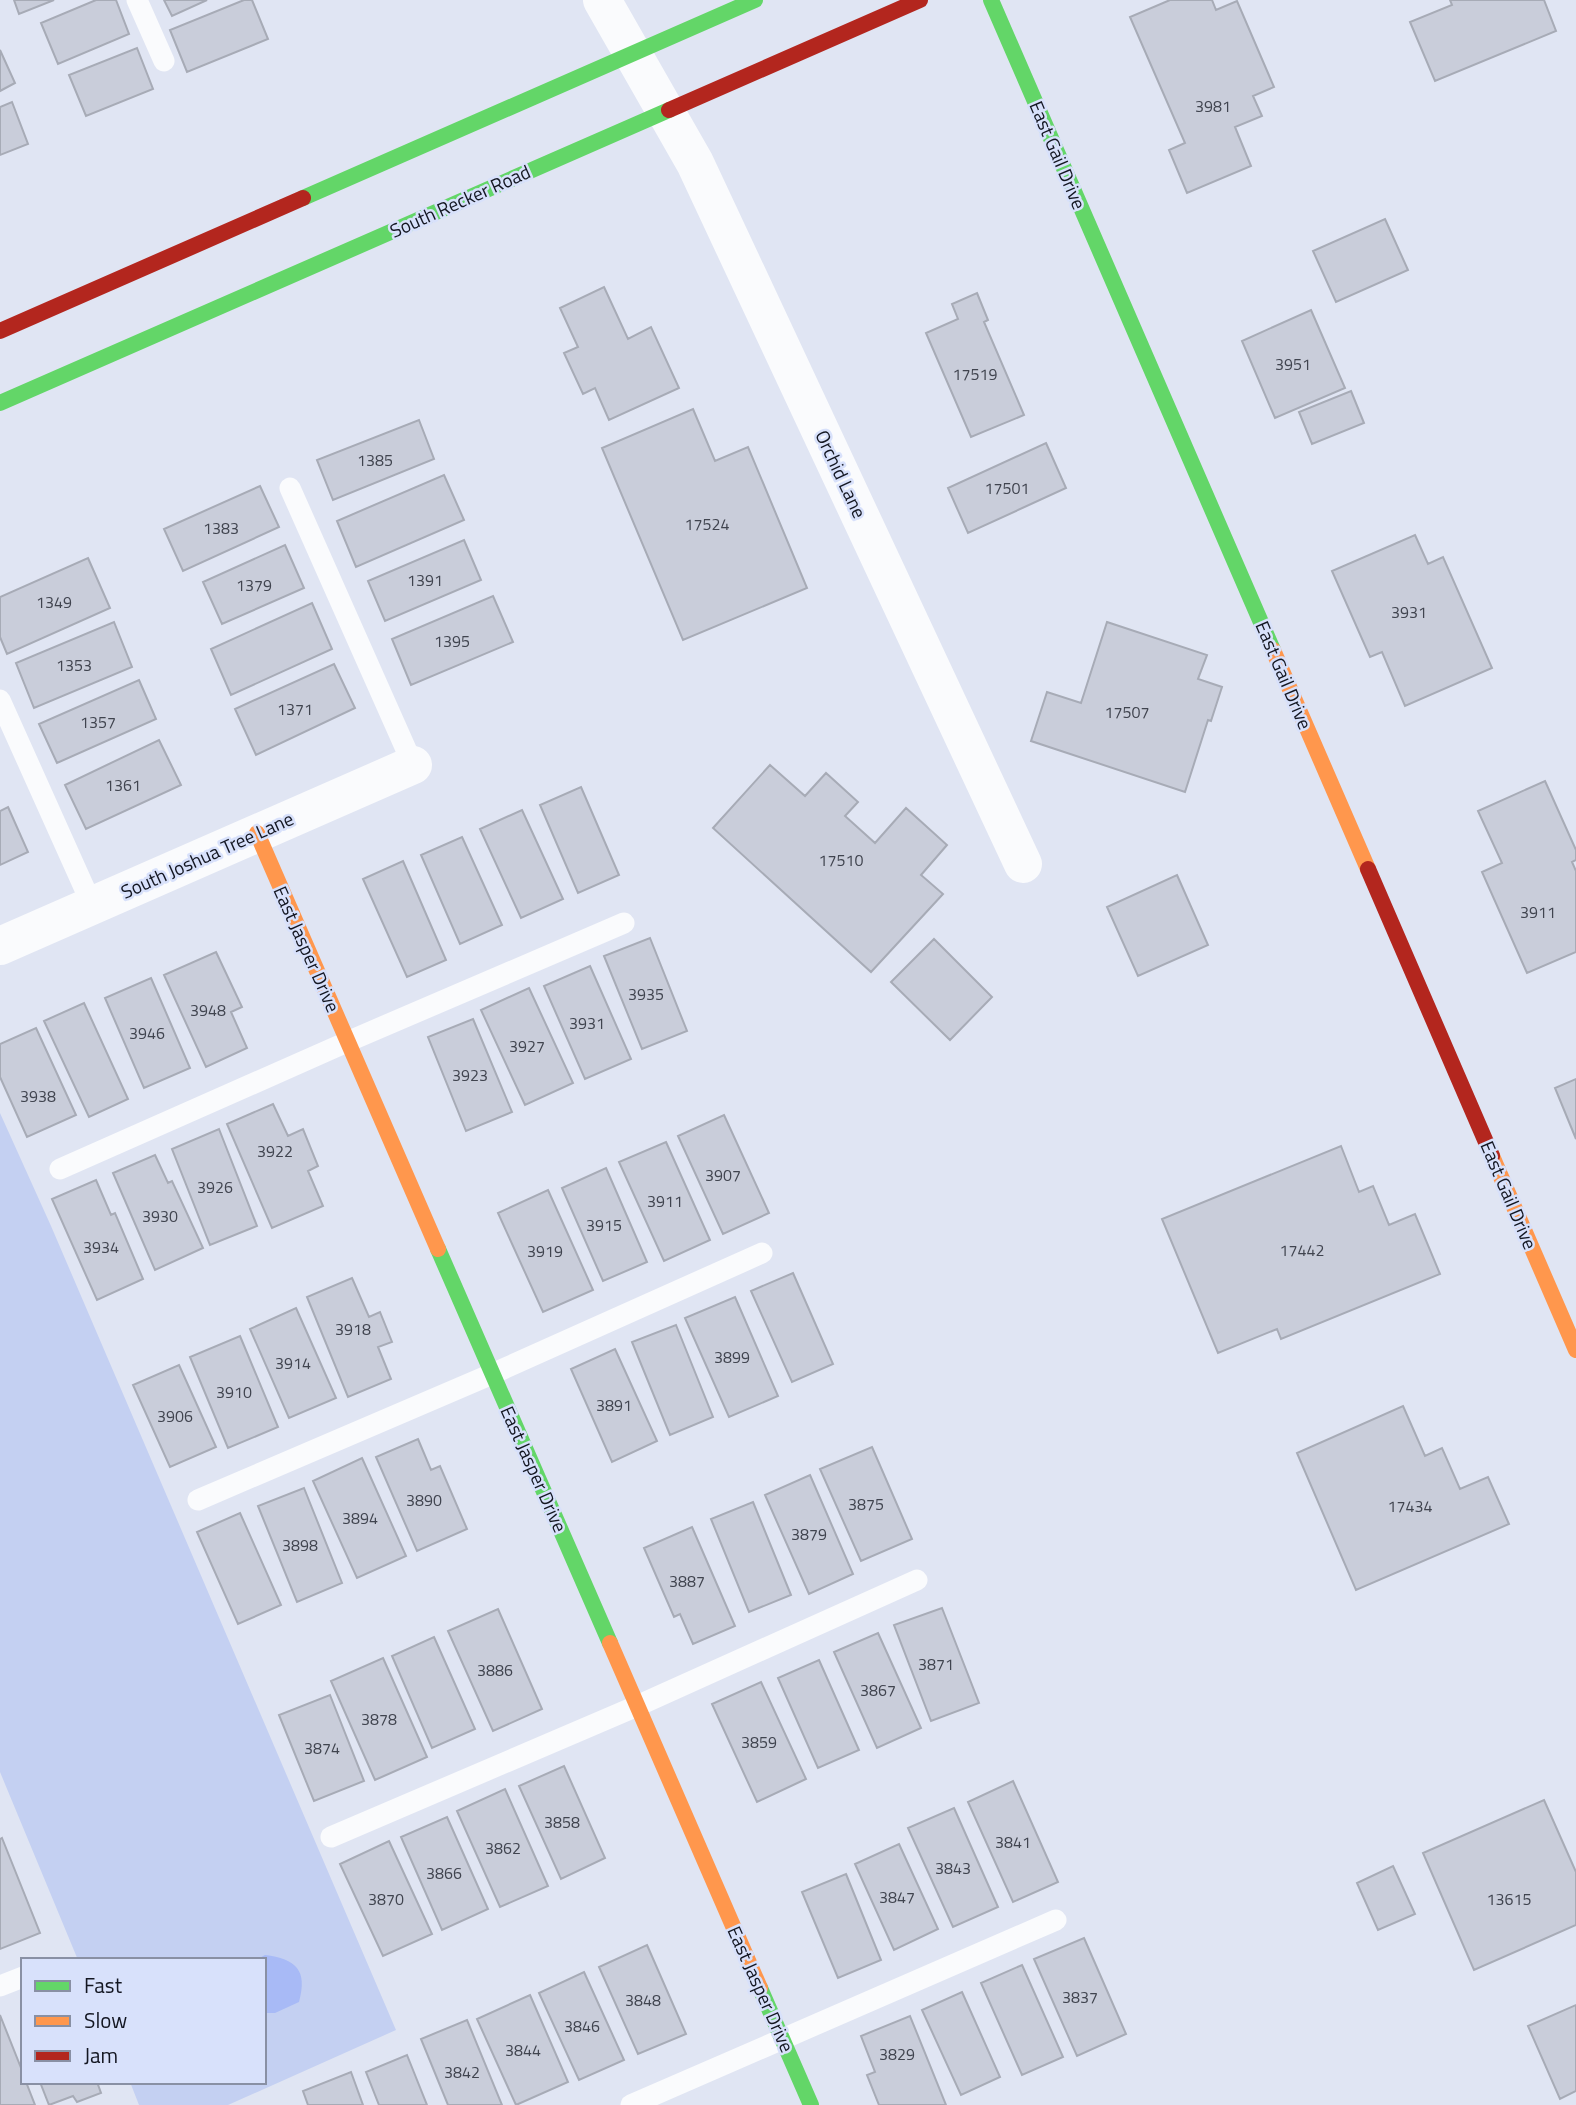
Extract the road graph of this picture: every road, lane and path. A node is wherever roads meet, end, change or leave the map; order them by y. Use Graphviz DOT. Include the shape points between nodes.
graph roads {
  1 [pos="137,0"];
  2 [pos="602,0"];
  3 [pos="755,0"];
  4 [pos="920,0"];
  5 [pos="991,0"];
  6 [pos="632,54"];
  7 [pos="164,61"];
  8 [pos="659,99"];
  9 [pos="0,331"];
  10 [pos="0,403"];
  11 [pos="290,488"];
  12 [pos="0,700"];
  13 [pos="413,765"];
  14 [pos="257,834"];
  15 [pos="1023,864"];
  16 [pos="92,905"];
  17 [pos="624,923"];
  18 [pos="0,946"];
  19 [pos="348,1042"];
  20 [pos="60,1169"];
  21 [pos="762,1253"];
  22 [pos="1576,1350"];
  23 [pos="492,1374"];
  24 [pos="198,1500"];
  25 [pos="917,1580"];
  26 [pos="637,1706"];
  27 [pos="331,1837"];
  28 [pos="1056,1920"];
  29 [pos="21,1978"];
  30 [pos="0,1986"];
  31 [pos="783,2039"];
  32 [pos="631,2105"];
  33 [pos="811,2105"];
  1 -- 7 [label="lane"];
  2 -- 6 [label="street, Orchid Lane"];
  3 -- 6 [label="street"];
  4 -- 8 [label="street, South Recker Road"];
  5 -- 22 [label="street, East Gail Drive"];
  6 -- 8 [label="street, Orchid Lane"];
  6 -- 9 [label="street"];
  8 -- 10 [label="street, South Recker Road"];
  8 -- 15 [label="street, Orchid Lane" via="701,175"];
  11 -- 13 [label="lane"];
  12 -- 16 [label="lane"];
  13 -- 14 [label="street, South Joshua Tree Lane"];
  14 -- 16 [label="street, South Joshua Tree Lane"];
  14 -- 19 [label="street, East Jasper Drive"];
  16 -- 18 [label="street, South Joshua Tree Lane"];
  17 -- 19 [label="lane"];
  19 -- 20 [label="lane"];
  19 -- 23 [label="street, East Jasper Drive"];
  21 -- 23 [label="lane"];
  23 -- 24 [label="lane"];
  23 -- 26 [label="street, East Jasper Drive"];
  25 -- 26 [label="lane"];
  26 -- 27 [label="lane"];
  26 -- 31 [label="street, East Jasper Drive"];
  28 -- 31 [label="lane"];
  29 -- 30 [label="lane"];
  31 -- 32 [label="lane"];
  31 -- 33 [label="street, East Jasper Drive"];
}
